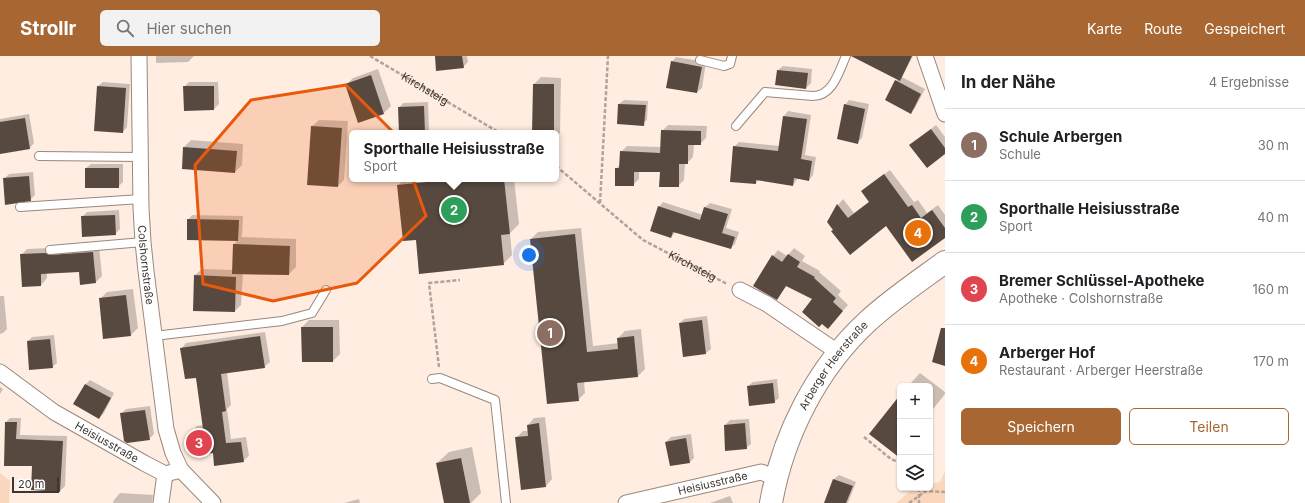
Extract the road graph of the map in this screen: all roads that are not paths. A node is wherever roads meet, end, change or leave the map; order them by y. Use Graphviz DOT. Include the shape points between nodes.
graph roads {
  1 [pos="139,56"];
  2 [pos="732,56"];
  3 [pos="846,56"];
  4 [pos="925,56"];
  5 [pos="700,60"];
  6 [pos="945,114"];
  7 [pos="736,126"];
  8 [pos="39,156"];
  9 [pos="140,157"];
  10 [pos="141,199"];
  11 [pos="20,207"];
  12 [pos="143,242"];
  13 [pos="50,250"];
  14 [pos="945,262"];
  15 [pos="326,290"];
  16 [pos="740,290"];
  17 [pos="154,336"];
  18 [pos="839,353"];
  19 [pos="0,372"];
  20 [pos="436,378"];
  21 [pos="181,470"];
  22 [pos="165,474"];
  23 [pos="776,478"];
  24 [pos="161,503"];
  25 [pos="213,503"];
  26 [pos="506,503"];
  27 [pos="626,503"];
  28 [pos="771,503"];
  1 -- 9 [label="street, Colshornstraße"];
  2 -- 5 [label="lane" via="730,64 724,66"];
  3 -- 7 [label="lane" via="834,83 824,94 813,96 765,92"];
  4 -- 6 [label="street"];
  8 -- 9 [label="lane"];
  9 -- 10 [label="street, Colshornstraße"];
  10 -- 11 [label="lane"];
  10 -- 12 [label="street, Colshornstraße"];
  12 -- 13 [label="lane"];
  12 -- 17 [label="street, Colshornstraße"];
  14 -- 18 [label="main road, Arberger Heerstraße" via="867,322"];
  15 -- 17 [label="lane" via="312,314 282,321"];
  16 -- 18 [label="street" via="767,304"];
  17 -- 21 [label="street, Colshornstraße" via="166,429"];
  18 -- 23 [label="main road, Arberger Heerstraße" via="818,381 801,412 784,451"];
  19 -- 22 [label="street, Heisiusstraße" via="54,412"];
  20 -- 26 [label="lane" via="495,400"];
  21 -- 22 [label="street"];
  21 -- 25 [label="street"];
  22 -- 24 [label="street"];
  23 -- 27 [label="street, Heisiusstraße" via="761,472"];
  23 -- 28 [label="main road, Arberger Heerstraße"];
}
